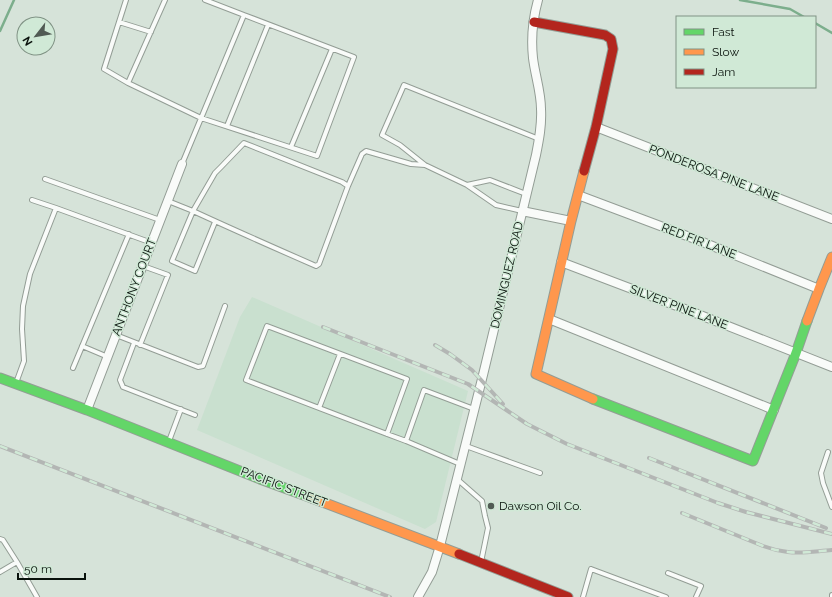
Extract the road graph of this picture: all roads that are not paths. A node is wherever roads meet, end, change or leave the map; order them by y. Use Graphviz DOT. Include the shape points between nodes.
graph roads {
  1 [pos="126,0"];
  2 [pos="165,0"];
  3 [pos="205,0"];
  4 [pos="538,0"];
  5 [pos="244,15"];
  6 [pos="119,22"];
  7 [pos="534,22"];
  8 [pos="268,24"];
  9 [pos="151,32"];
  10 [pos="332,49"];
  11 [pos="128,83"];
  12 [pos="201,118"];
  13 [pos="227,126"];
  14 [pos="596,127"];
  15 [pos="539,139"];
  16 [pos="291,147"];
  17 [pos="182,164"];
  18 [pos="425,165"];
  19 [pos="45,178"];
  20 [pos="467,185"];
  21 [pos="348,186"];
  22 [pos="527,194"];
  23 [pos="578,195"];
  24 [pos="32,200"];
  25 [pos="168,201"];
  26 [pos="56,208"];
  27 [pos="193,211"];
  28 [pos="522,211"];
  29 [pos="832,219"];
  30 [pos="160,220"];
  31 [pos="571,221"];
  32 [pos="215,222"];
  33 [pos="129,234"];
  34 [pos="152,243"];
  35 [pos="832,257"];
  36 [pos="561,262"];
  37 [pos="143,266"];
  38 [pos="819,289"];
  39 [pos="225,306"];
  40 [pos="548,319"];
  41 [pos="116,336"];
  42 [pos="134,343"];
  43 [pos="140,345"];
  44 [pos="82,346"];
  45 [pos="796,353"];
  46 [pos="340,354"];
  47 [pos="108,357"];
  48 [pos="832,367"];
  49 [pos="73,368"];
  50 [pos="0,378"];
  51 [pos="16,384"];
  52 [pos="319,408"];
  53 [pos="181,409"];
  54 [pos="474,409"];
  55 [pos="87,410"];
  56 [pos="774,410"];
  57 [pos="195,415"];
  58 [pos="387,434"];
  59 [pos="406,441"];
  60 [pos="169,442"];
  61 [pos="465,446"];
  62 [pos="828,452"];
  63 [pos="460,464"];
  64 [pos="540,473"];
  65 [pos="457,479"];
  66 [pos="832,507"];
  67 [pos="0,539"];
  68 [pos="440,546"];
  69 [pos="17,562"];
  70 [pos="481,562"];
  71 [pos="0,572"];
  72 [pos="668,573"];
  73 [pos="37,597"];
  74 [pos="418,597"];
  75 [pos="568,597"];
  76 [pos="583,597"];
  77 [pos="666,597"];
  78 [pos="696,597"];
  1 -- 6 [label="lane"];
  2 -- 9 [label="lane"];
  3 -- 5 [label="lane"];
  4 -- 7 [label="street, DOMINGUEZ ROAD"];
  5 -- 8 [label="lane"];
  5 -- 12 [label="lane"];
  6 -- 9 [label="lane"];
  6 -- 11 [label="lane" via="104,69"];
  7 -- 14 [label="street" via="605,35 611,39 613,49"];
  7 -- 15 [label="street, DOMINGUEZ ROAD" via="533,58 541,109"];
  8 -- 10 [label="lane"];
  8 -- 13 [label="lane"];
  9 -- 11 [label="lane"];
  10 -- 16 [label="lane"];
  10 -- 16 [label="lane" via="354,57 317,156"];
  11 -- 12 [label="lane"];
  12 -- 13 [label="lane"];
  12 -- 17 [label="lane"];
  13 -- 16 [label="lane"];
  14 -- 23 [label="street"];
  14 -- 29 [label="street, PONDEROSA PINE LANE"];
  15 -- 18 [label="lane" via="404,85 382,135 404,147"];
  15 -- 22 [label="street, DOMINGUEZ ROAD"];
  17 -- 25 [label="street, ANTHONY COURT"];
  18 -- 20 [label="lane"];
  18 -- 21 [label="lane" via="411,164 366,151 362,154"];
  19 -- 30 [label="lane"];
  20 -- 22 [label="lane" via="490,180"];
  20 -- 28 [label="lane" via="496,204"];
  21 -- 27 [label="lane" via="244,143 221,166"];
  21 -- 32 [label="lane" via="319,264 316,266"];
  22 -- 28 [label="street, DOMINGUEZ ROAD"];
  23 -- 31 [label="street"];
  23 -- 38 [label="street, RED FIR LANE"];
  24 -- 26 [label="lane"];
  25 -- 27 [label="lane"];
  25 -- 30 [label="street, ANTHONY COURT"];
  26 -- 33 [label="lane"];
  26 -- 51 [label="lane" via="30,274 23,306 24,361"];
  27 -- 32 [label="lane"];
  27 -- 32 [label="lane" via="172,261 195,270"];
  28 -- 31 [label="street"];
  28 -- 54 [label="street, DOMINGUEZ ROAD"];
  30 -- 34 [label="street, ANTHONY COURT"];
  31 -- 36 [label="street"];
  33 -- 34 [label="lane"];
  33 -- 44 [label="lane"];
  34 -- 37 [label="street, ANTHONY COURT"];
  35 -- 38 [label="street"];
  36 -- 40 [label="street"];
  36 -- 45 [label="street, SILVER PINE LANE"];
  37 -- 41 [label="street, ANTHONY COURT"];
  37 -- 43 [label="lane" via="168,275"];
  38 -- 45 [label="street"];
  39 -- 43 [label="lane" via="202,366 198,367"];
  40 -- 56 [label="street"];
  40 -- 56 [label="street" via="536,374 579,393 754,461"];
  41 -- 42 [label="lane"];
  41 -- 47 [label="street, ANTHONY COURT"];
  42 -- 43 [label="lane"];
  42 -- 53 [label="lane" via="120,380 123,387"];
  44 -- 47 [label="lane"];
  44 -- 49 [label="lane"];
  45 -- 48 [label="street, SILVER PINE LANE"];
  45 -- 56 [label="street"];
  46 -- 52 [label="lane"];
  46 -- 52 [label="lane" via="267,326 264,333 246,380"];
  46 -- 58 [label="lane" via="407,379"];
  47 -- 55 [label="street, ANTHONY COURT"];
  50 -- 51 [label="street, PACIFIC STREET"];
  51 -- 55 [label="street, PACIFIC STREET"];
  52 -- 58 [label="lane"];
  53 -- 57 [label="lane"];
  53 -- 60 [label="lane"];
  54 -- 59 [label="lane" via="424,390"];
  54 -- 61 [label="street, DOMINGUEZ ROAD"];
  55 -- 60 [label="street, PACIFIC STREET"];
  58 -- 59 [label="lane"];
  59 -- 63 [label="lane"];
  60 -- 68 [label="street, PACIFIC STREET"];
  61 -- 63 [label="street, DOMINGUEZ ROAD"];
  61 -- 64 [label="lane"];
  62 -- 66 [label="lane" via="821,473"];
  63 -- 65 [label="street, DOMINGUEZ ROAD"];
  65 -- 68 [label="street, DOMINGUEZ ROAD"];
  65 -- 70 [label="lane" via="482,501 488,528"];
  67 -- 69 [label="lane"];
  68 -- 70 [label="street, PACIFIC STREET"];
  68 -- 74 [label="street, DOMINGUEZ ROAD" via="432,572"];
  69 -- 71 [label="lane"];
  69 -- 73 [label="lane"];
  70 -- 75 [label="street, PACIFIC STREET"];
  72 -- 78 [label="lane" via="701,586"];
  76 -- 77 [label="lane" via="590,569"];
}
